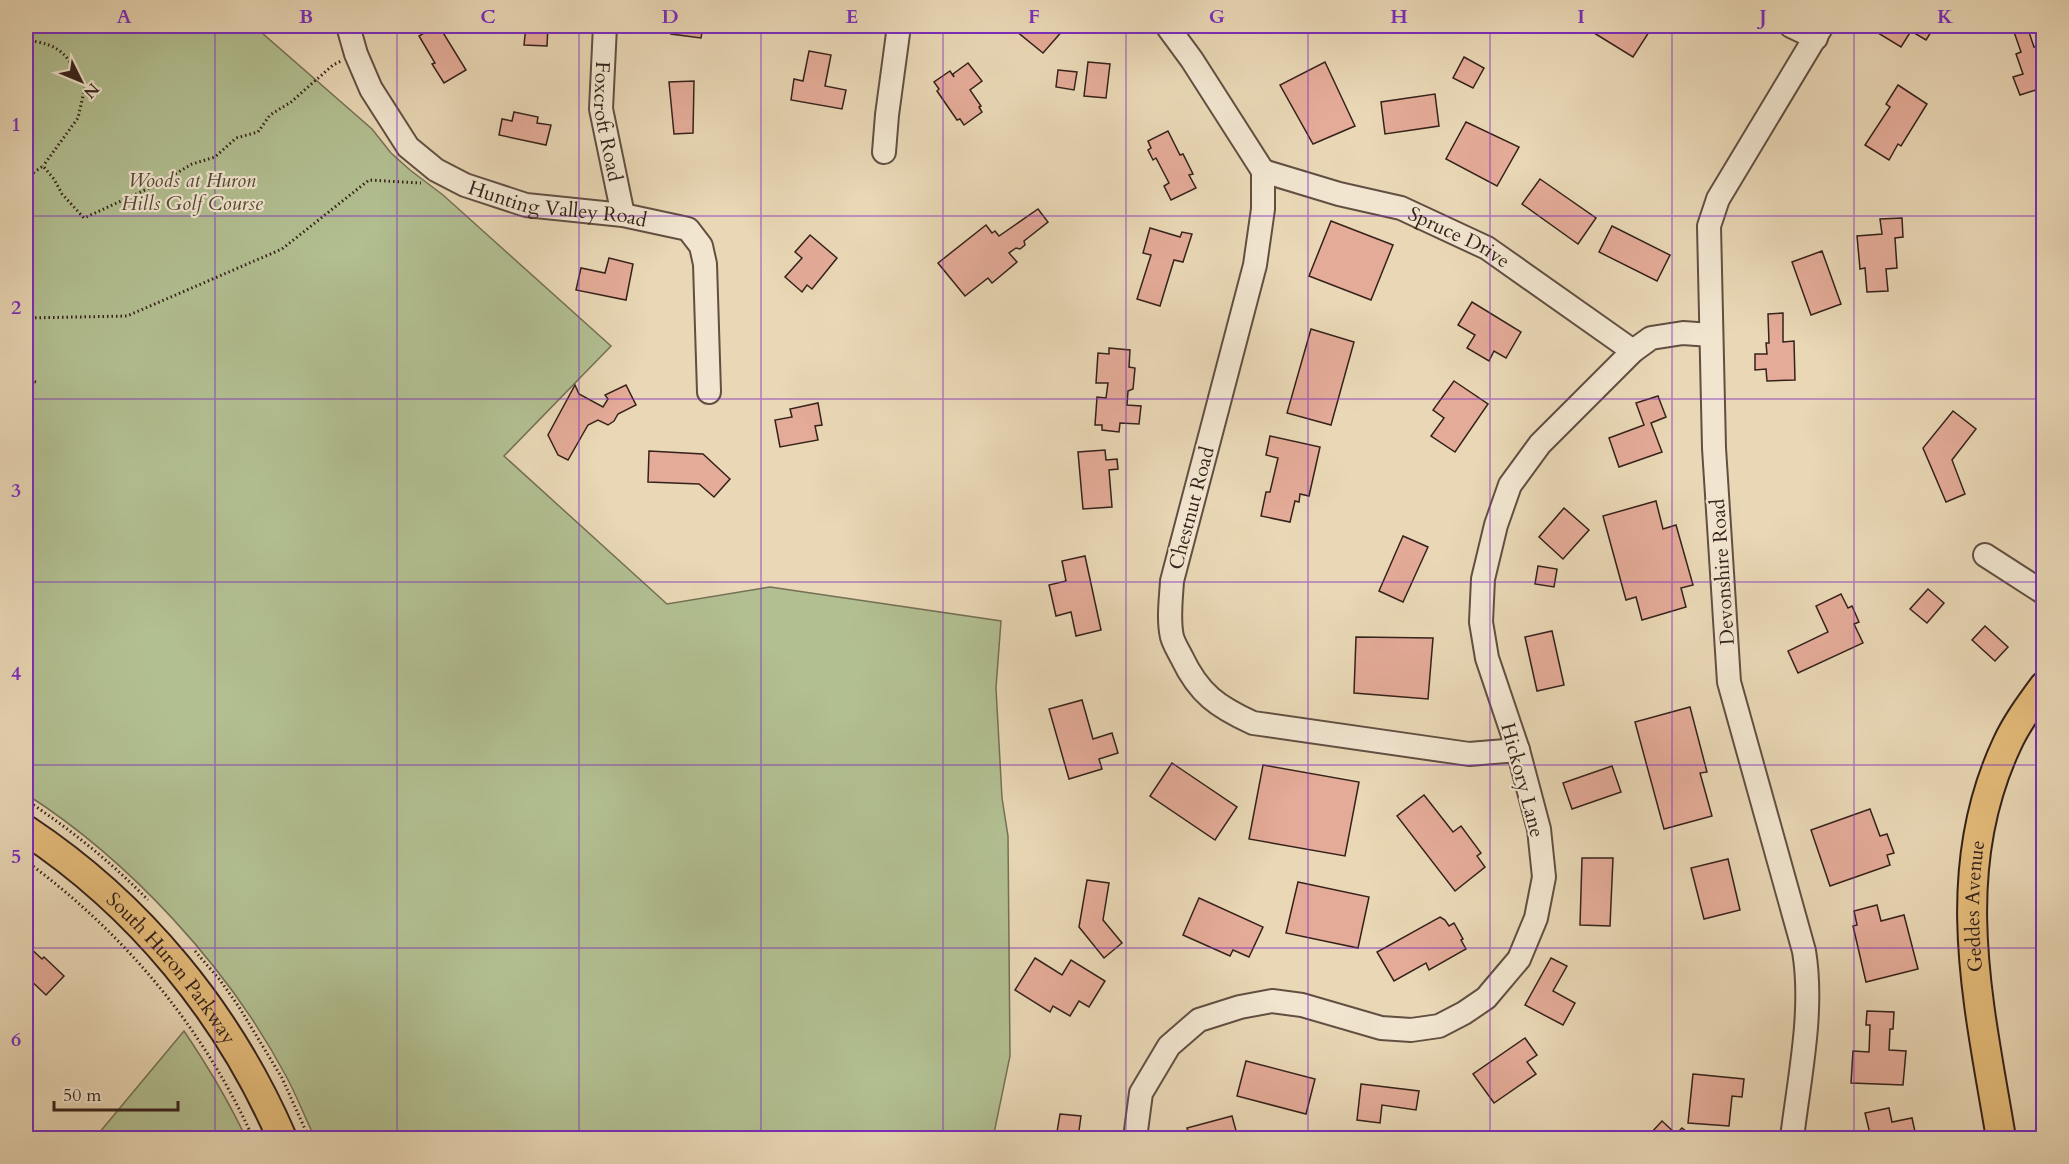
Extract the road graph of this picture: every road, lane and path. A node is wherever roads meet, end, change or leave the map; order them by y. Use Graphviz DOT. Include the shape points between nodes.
graph roads {
  1 [pos="348,26"];
  2 [pos="605,26"];
  3 [pos="899,26"];
  4 [pos="1167,26"];
  5 [pos="1791,26"];
  6 [pos="1819,32"];
  7 [pos="26,40"];
  8 [pos="356,54"];
  9 [pos="884,152"];
  10 [pos="42,166"];
  11 [pos="1263,171"];
  12 [pos="26,178"];
  13 [pos="422,183"];
  14 [pos="623,215"];
  15 [pos="26,318"];
  16 [pos="1711,334"];
  17 [pos="1633,351"];
  18 [pos="26,379"];
  19 [pos="36,382"];
  20 [pos="710,392"];
  21 [pos="1984,555"];
  22 [pos="2043,593"];
  23 [pos="2043,686"];
  24 [pos="1518,750"];
  25 [pos="26,830"];
  26 [pos="26,861"];
  27 [pos="253,1138"];
  28 [pos="282,1138"];
  29 [pos="1135,1138"];
  30 [pos="1792,1138"];
  31 [pos="2001,1138"];
  1 -- 8 [label="street, Hunting Valley Road"];
  2 -- 14 [label="street, Foxcroft Road" via="601,109"];
  3 -- 9 [label="street"];
  4 -- 11 [label="street"];
  5 -- 6 [label="street"];
  6 -- 16 [label="street, Devonshire Road" via="1718,200 1708,226"];
  7 -- 10 [label="path" via="48,43 66,55 85,87 78,118"];
  8 -- 10 [label="path" via="333,65 270,115 258,132 236,138 215,157 192,164 84,218"];
  8 -- 14 [label="street, Hunting Valley Road" via="371,89 408,147 436,170 465,185 526,205"];
  10 -- 12 [label="path"];
  11 -- 17 [label="street, Spruce Drive" via="1401,208 1487,248"];
  11 -- 24 [label="street, Chestnut Road" via="1263,209 1255,265 1172,581 1172,638 1209,698 1253,723 1469,754"];
  13 -- 15 [label="path" via="369,180 282,249 127,316"];
  14 -- 20 [label="street, Hunting Valley Road" via="688,229 701,246"];
  16 -- 17 [label="street, Hickory Lane" via="1652,338"];
  16 -- 30 [label="street, Devonshire Road" via="1729,682 1808,976"];
  17 -- 24 [label="street, Hickory Lane" via="1540,444 1510,485 1496,525 1483,579 1481,622 1487,658"];
  18 -- 19 [label="path"];
  21 -- 22 [label="street"];
  23 -- 31 [label="main road, Geddes Avenue" via="2007,744 1990,788 1973,875 1972,953"];
  24 -- 29 [label="street, Hickory Lane" via="1539,830 1544,877 1536,918 1519,960 1486,998 1439,1026 1411,1030 1381,1028 1302,1005 1272,1001 1198,1020 1168,1046 1141,1093"];
  25 -- 28 [label="main road, South Huron Parkway" via="102,888 185,976 246,1066"];
  26 -- 27 [label="path" via="104,925 171,999 238,1105"];
}
